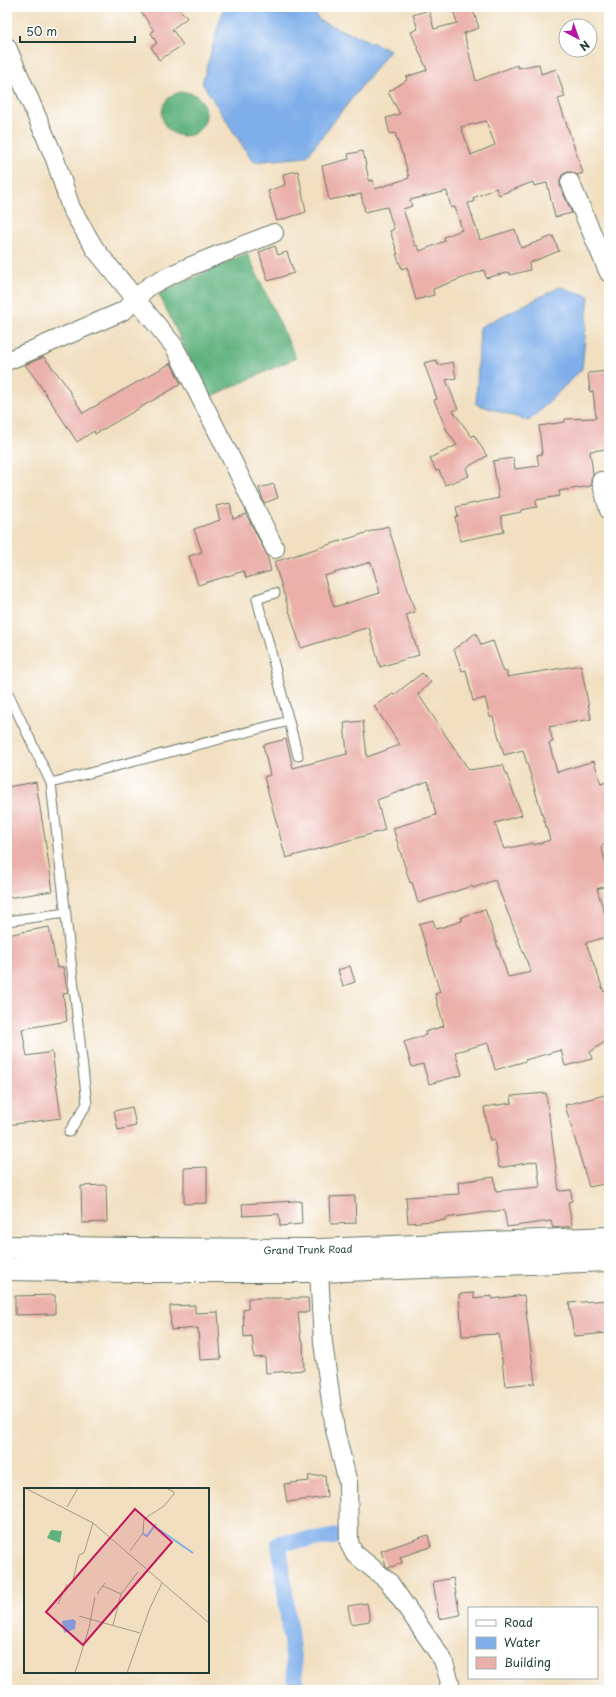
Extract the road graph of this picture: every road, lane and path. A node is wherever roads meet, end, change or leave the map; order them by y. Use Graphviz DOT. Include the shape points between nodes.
graph roads {
  1 [pos="7,47"];
  2 [pos="570,182"];
  3 [pos="274,233"];
  4 [pos="609,273"];
  5 [pos="136,299"];
  6 [pos="7,361"];
  7 [pos="601,481"];
  8 [pos="609,510"];
  9 [pos="274,549"];
  10 [pos="275,593"];
  11 [pos="7,691"];
  12 [pos="289,720"];
  13 [pos="298,756"];
  14 [pos="51,783"];
  15 [pos="66,913"];
  16 [pos="7,921"];
  17 [pos="69,1132"];
  18 [pos="609,1238"];
  19 [pos="560,1240"];
  20 [pos="7,1247"];
  21 [pos="45,1248"];
  22 [pos="244,1249"];
  23 [pos="609,1260"];
  24 [pos="560,1262"];
  25 [pos="7,1269"];
  26 [pos="45,1269"];
  27 [pos="245,1271"];
  28 [pos="320,1271"];
  29 [pos="448,1690"];
  1 -- 5 [label="street" via="55,159 71,208 95,249"];
  2 -- 4 [label="street"];
  3 -- 5 [label="street" via="184,269 151,285"];
  5 -- 6 [label="street" via="130,307 121,312"];
  5 -- 9 [label="street" via="174,346"];
  7 -- 8 [label="street"];
  10 -- 12 [label="lane" via="258,599"];
  11 -- 14 [label="lane"];
  12 -- 13 [label="lane"];
  12 -- 14 [label="lane"];
  14 -- 15 [label="lane"];
  15 -- 16 [label="lane"];
  15 -- 17 [label="lane" via="87,1104"];
  18 -- 19 [label="highway, Grand Trunk Road"];
  19 -- 22 [label="highway, Grand Trunk Road" via="319,1250"];
  19 -- 24 [label="highway"];
  20 -- 21 [label="highway, Grand Trunk Road"];
  21 -- 22 [label="highway, Grand Trunk Road"];
  21 -- 26 [label="highway"];
  22 -- 27 [label="highway"];
  23 -- 24 [label="highway"];
  24 -- 28 [label="highway"];
  25 -- 26 [label="highway"];
  26 -- 27 [label="highway"];
  27 -- 28 [label="highway"];
  28 -- 29 [label="street" via="323,1343 335,1430 348,1483 349,1543 354,1553 389,1582 443,1660 450,1682"];
}
